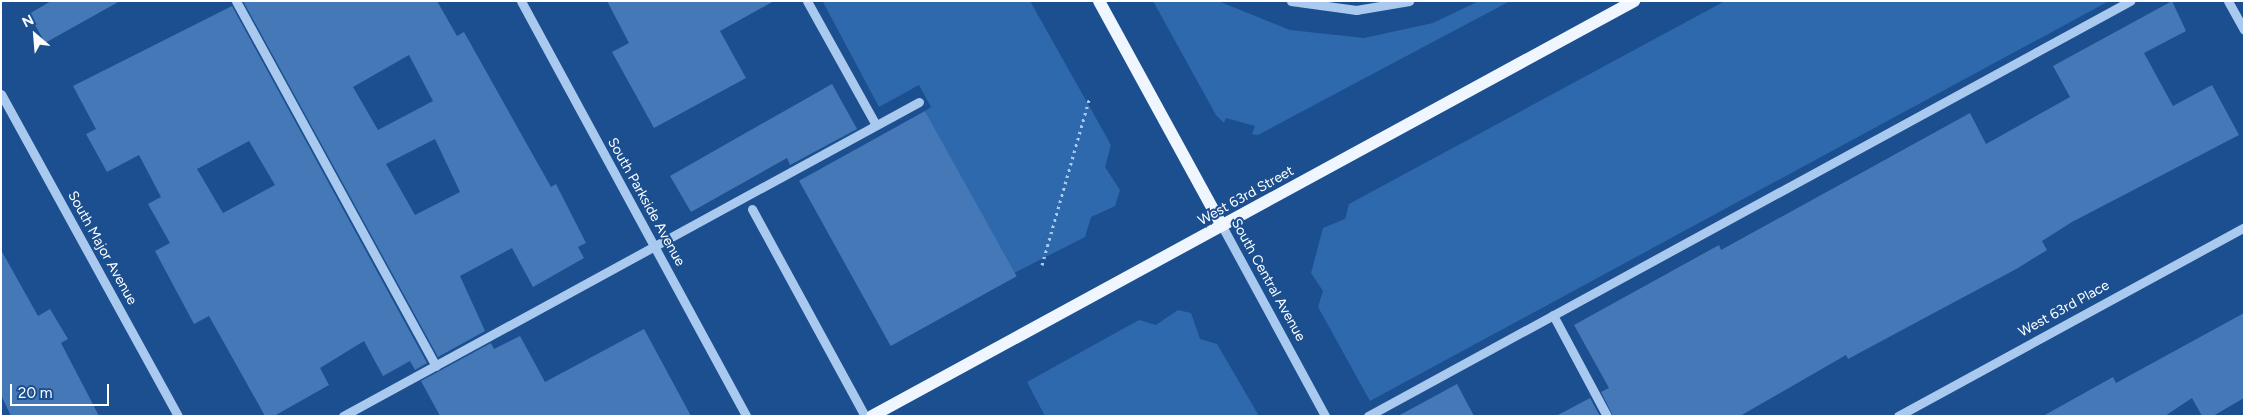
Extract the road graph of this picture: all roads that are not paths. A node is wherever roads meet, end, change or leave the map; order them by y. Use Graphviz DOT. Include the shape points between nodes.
graph roads {
  1 [pos="236,1"];
  2 [pos="521,1"];
  3 [pos="807,1"];
  4 [pos="1099,1"];
  5 [pos="1291,1"];
  6 [pos="1410,1"];
  7 [pos="1634,1"];
  8 [pos="2130,1"];
  9 [pos="2228,1"];
  10 [pos="2244,30"];
  11 [pos="1,94"];
  12 [pos="919,102"];
  13 [pos="876,125"];
  14 [pos="752,209"];
  15 [pos="1222,226"];
  16 [pos="2244,227"];
  17 [pos="655,247"];
  18 [pos="1553,315"];
  19 [pos="436,366"];
  20 [pos="178,416"];
  21 [pos="343,416"];
  22 [pos="746,416"];
  23 [pos="865,416"];
  24 [pos="872,416"];
  25 [pos="1325,416"];
  26 [pos="1368,416"];
  27 [pos="1607,416"];
  28 [pos="1898,416"];
  1 -- 19 [label="street"];
  2 -- 17 [label="street, South Parkside Avenue"];
  3 -- 13 [label="street"];
  4 -- 15 [label="main road, South Central Avenue"];
  5 -- 6 [label="street" via="1356,10"];
  7 -- 15 [label="main road, West 63rd Street"];
  8 -- 18 [label="street"];
  9 -- 10 [label="street"];
  11 -- 20 [label="street, South Major Avenue"];
  12 -- 13 [label="street"];
  13 -- 17 [label="street"];
  14 -- 23 [label="street"];
  15 -- 24 [label="main road, West 63rd Street"];
  15 -- 25 [label="street, South Central Avenue"];
  16 -- 28 [label="street, West 63rd Place"];
  17 -- 19 [label="street"];
  17 -- 22 [label="street, South Parkside Avenue"];
  18 -- 26 [label="street"];
  18 -- 27 [label="street"];
  19 -- 21 [label="street"];
}
